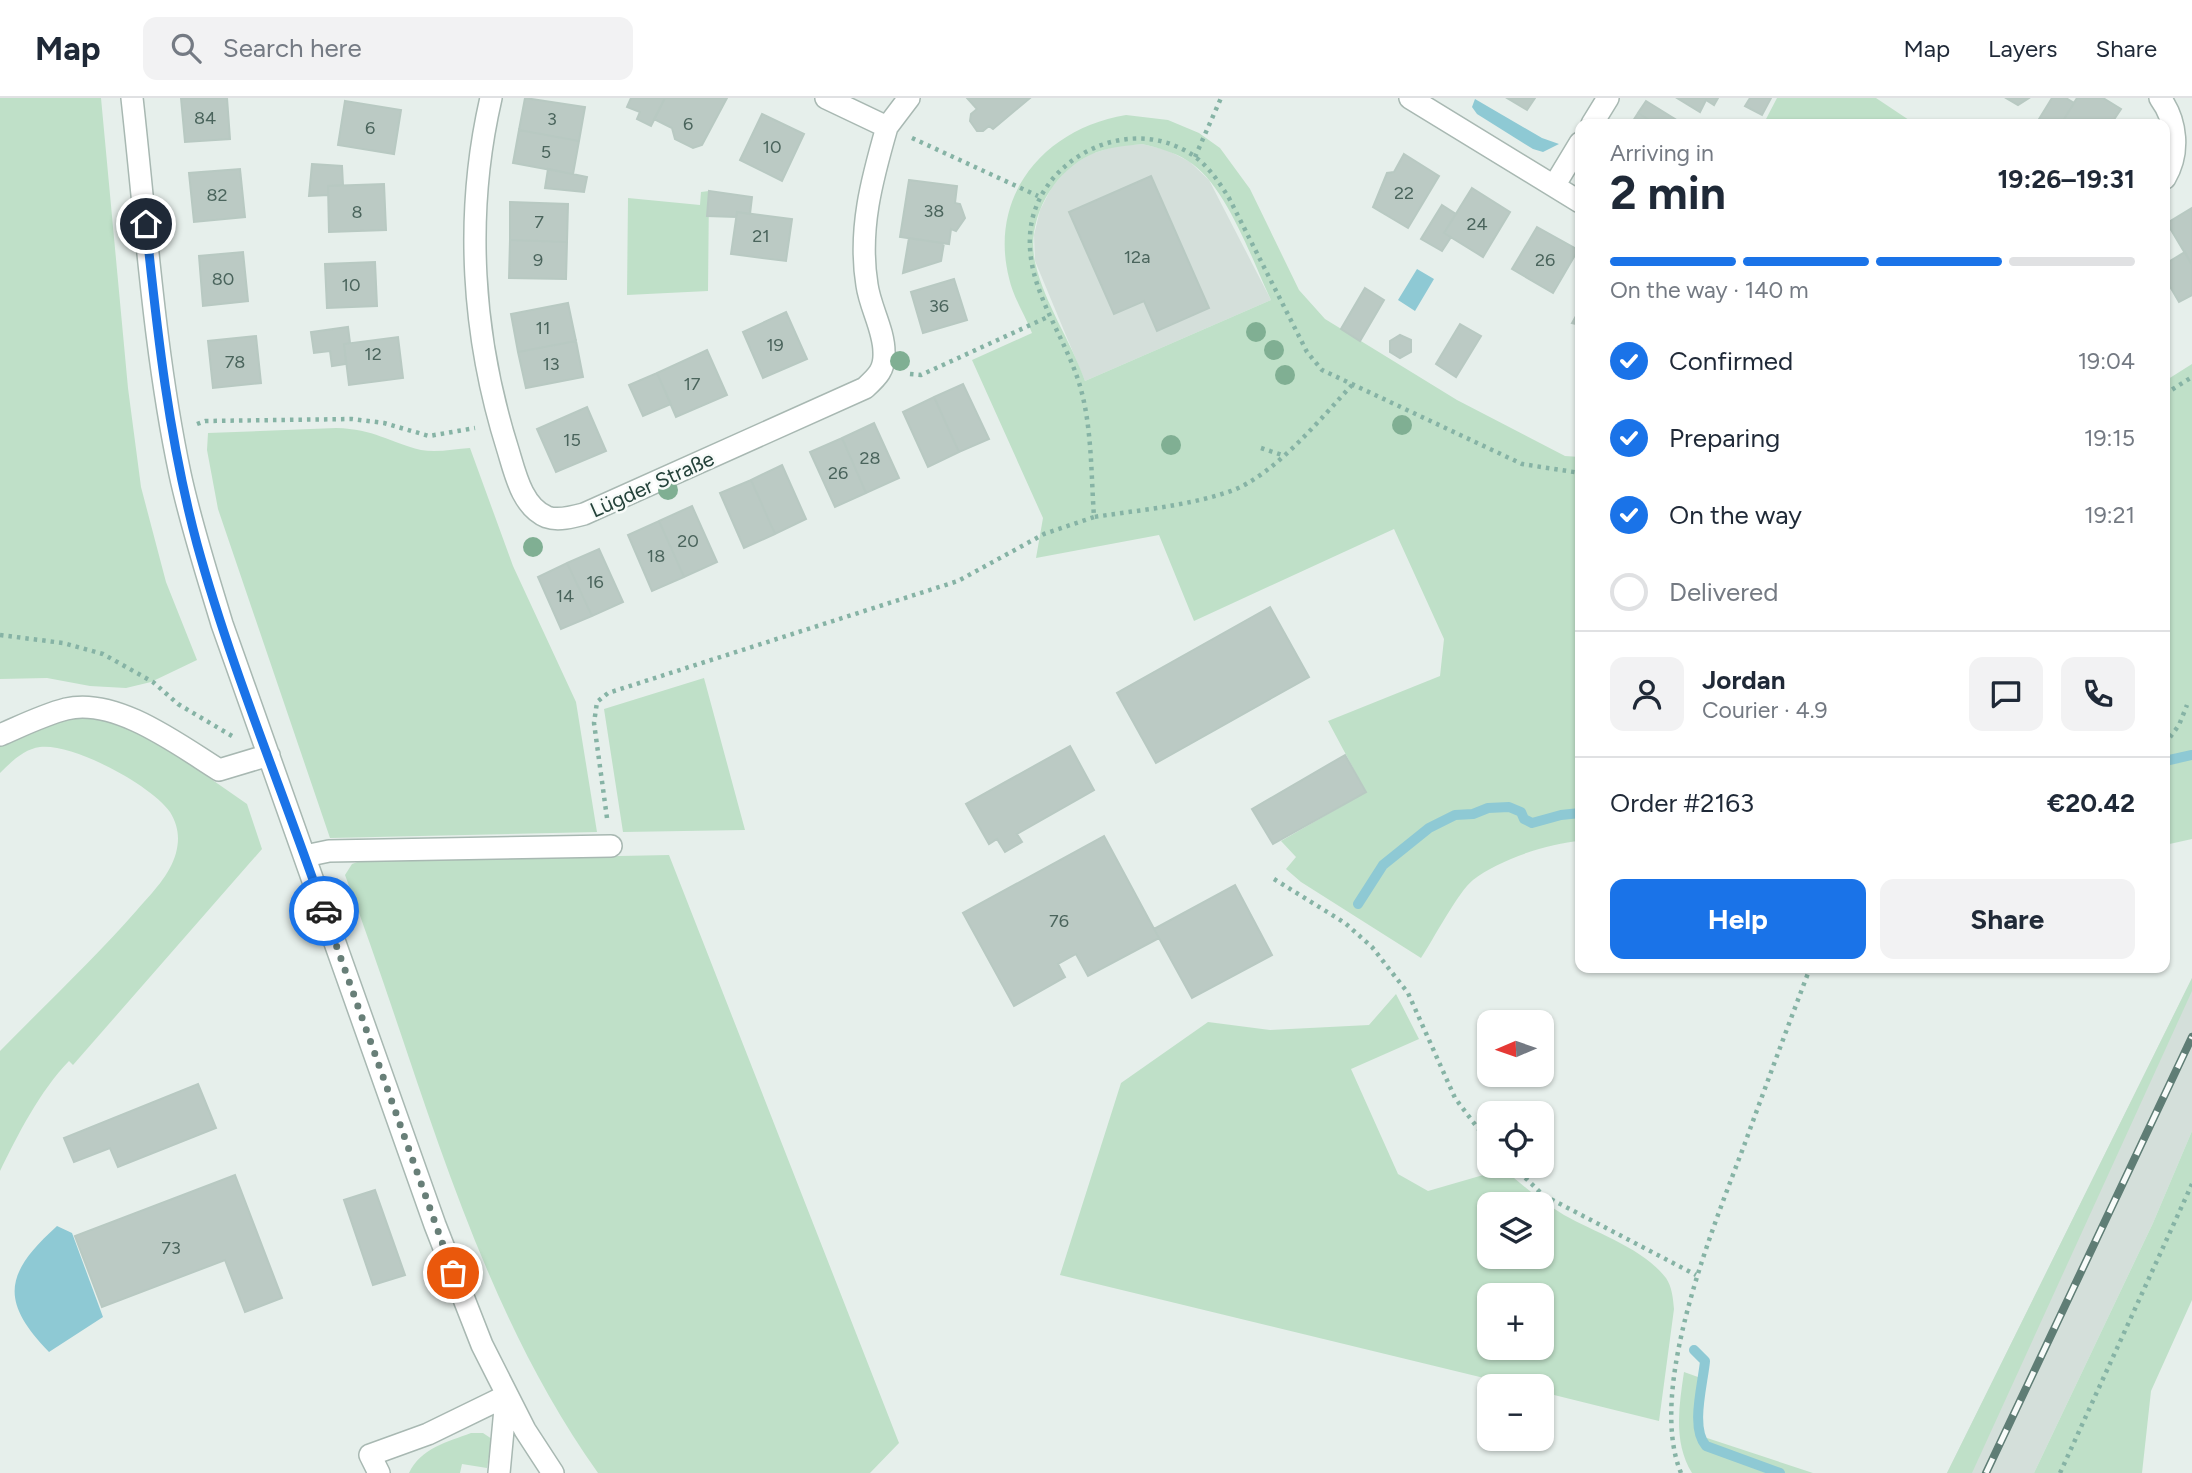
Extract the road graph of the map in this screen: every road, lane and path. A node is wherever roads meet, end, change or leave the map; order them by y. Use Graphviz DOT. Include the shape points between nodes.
graph roads {
  1 [pos="132,98"];
  2 [pos="491,98"];
  3 [pos="826,98"];
  4 [pos="909,98"];
  5 [pos="1221,98"];
  6 [pos="1410,98"];
  7 [pos="1608,98"];
  8 [pos="2160,98"];
  9 [pos="1595,119"];
  10 [pos="887,127"];
  11 [pos="2184,143"];
  12 [pos="1575,152"];
  13 [pos="1195,157"];
  14 [pos="2170,170"];
  15 [pos="1554,186"];
  16 [pos="1038,196"];
  17 [pos="1575,199"];
  18 [pos="1050,316"];
  19 [pos="882,371"];
  20 [pos="2192,377"];
  21 [pos="1352,385"];
  22 [pos="2170,391"];
  23 [pos="500,424"];
  24 [pos="172,427"];
  25 [pos="1261,448"];
  26 [pos="1286,456"];
  27 [pos="1575,472"];
  28 [pos="1094,517"];
  29 [pos="0,635"];
  30 [pos="2187,705"];
  31 [pos="0,735"];
  32 [pos="2170,738"];
  33 [pos="269,755"];
  34 [pos="611,846"];
  35 [pos="305,856"];
  36 [pos="1275,879"];
  37 [pos="1808,973"];
  38 [pos="1477,1127"];
  39 [pos="1525,1178"];
  40 [pos="2192,1184"];
  41 [pos="1696,1275"];
  42 [pos="506,1396"];
  43 [pos="379,1473"];
  44 [pos="499,1473"];
  45 [pos="552,1473"];
  46 [pos="1681,1473"];
  47 [pos="2060,1473"];
  1 -- 24 [label="street"];
  2 -- 23 [label="street, Lügder Straße" via="475,204 475,287"];
  3 -- 10 [label="street"];
  4 -- 10 [label="street"];
  5 -- 13 [label="path"];
  6 -- 15 [label="street"];
  7 -- 9 [label="street"];
  8 -- 11 [label="street"];
  10 -- 16 [label="path"];
  10 -- 19 [label="street" via="868,191 864,237 867,285 884,350"];
  11 -- 14 [label="street"];
  12 -- 15 [label="street"];
  13 -- 16 [label="path" via="1169,143 1117,141 1090,149 1066,164"];
  13 -- 21 [label="path" via="1229,198 1307,352 1322,370"];
  15 -- 17 [label="street"];
  16 -- 18 [label="path" via="1030,260"];
  18 -- 19 [label="path" via="920,374"];
  18 -- 28 [label="path" via="1080,385"];
  19 -- 23 [label="street, Lügder Straße" via="865,388 584,514 565,518 548,517 532,506 520,488"];
  20 -- 22 [label="path"];
  21 -- 26 [label="path"];
  21 -- 27 [label="path" via="1522,464"];
  23 -- 24 [label="path" via="429,436 352,419 205,421"];
  24 -- 33 [label="street" via="197,544"];
  25 -- 26 [label="path"];
  26 -- 28 [label="path" via="1233,490"];
  28 -- 34 [label="path" via="1044,534 958,581 608,692 597,702 594,723"];
  29 -- 33 [label="path" via="63,643 103,654 153,682 214,727"];
  30 -- 32 [label="path"];
  31 -- 33 [label="street" via="67,709 89,708 139,721 219,770"];
  33 -- 35 [label="street"];
  34 -- 35 [label="street" via="329,851"];
  35 -- 42 [label="street" via="435,1225"];
  36 -- 38 [label="path" via="1345,923 1371,947 1408,993 1455,1098"];
  37 -- 41 [label="path"];
  39 -- 41 [label="path" via="1543,1195"];
  40 -- 47 [label="path"];
  41 -- 46 [label="path" via="1670,1420 1672,1449"];
  42 -- 43 [label="street" via="428,1434 370,1455"];
  42 -- 44 [label="street"];
  42 -- 45 [label="street"];
}
